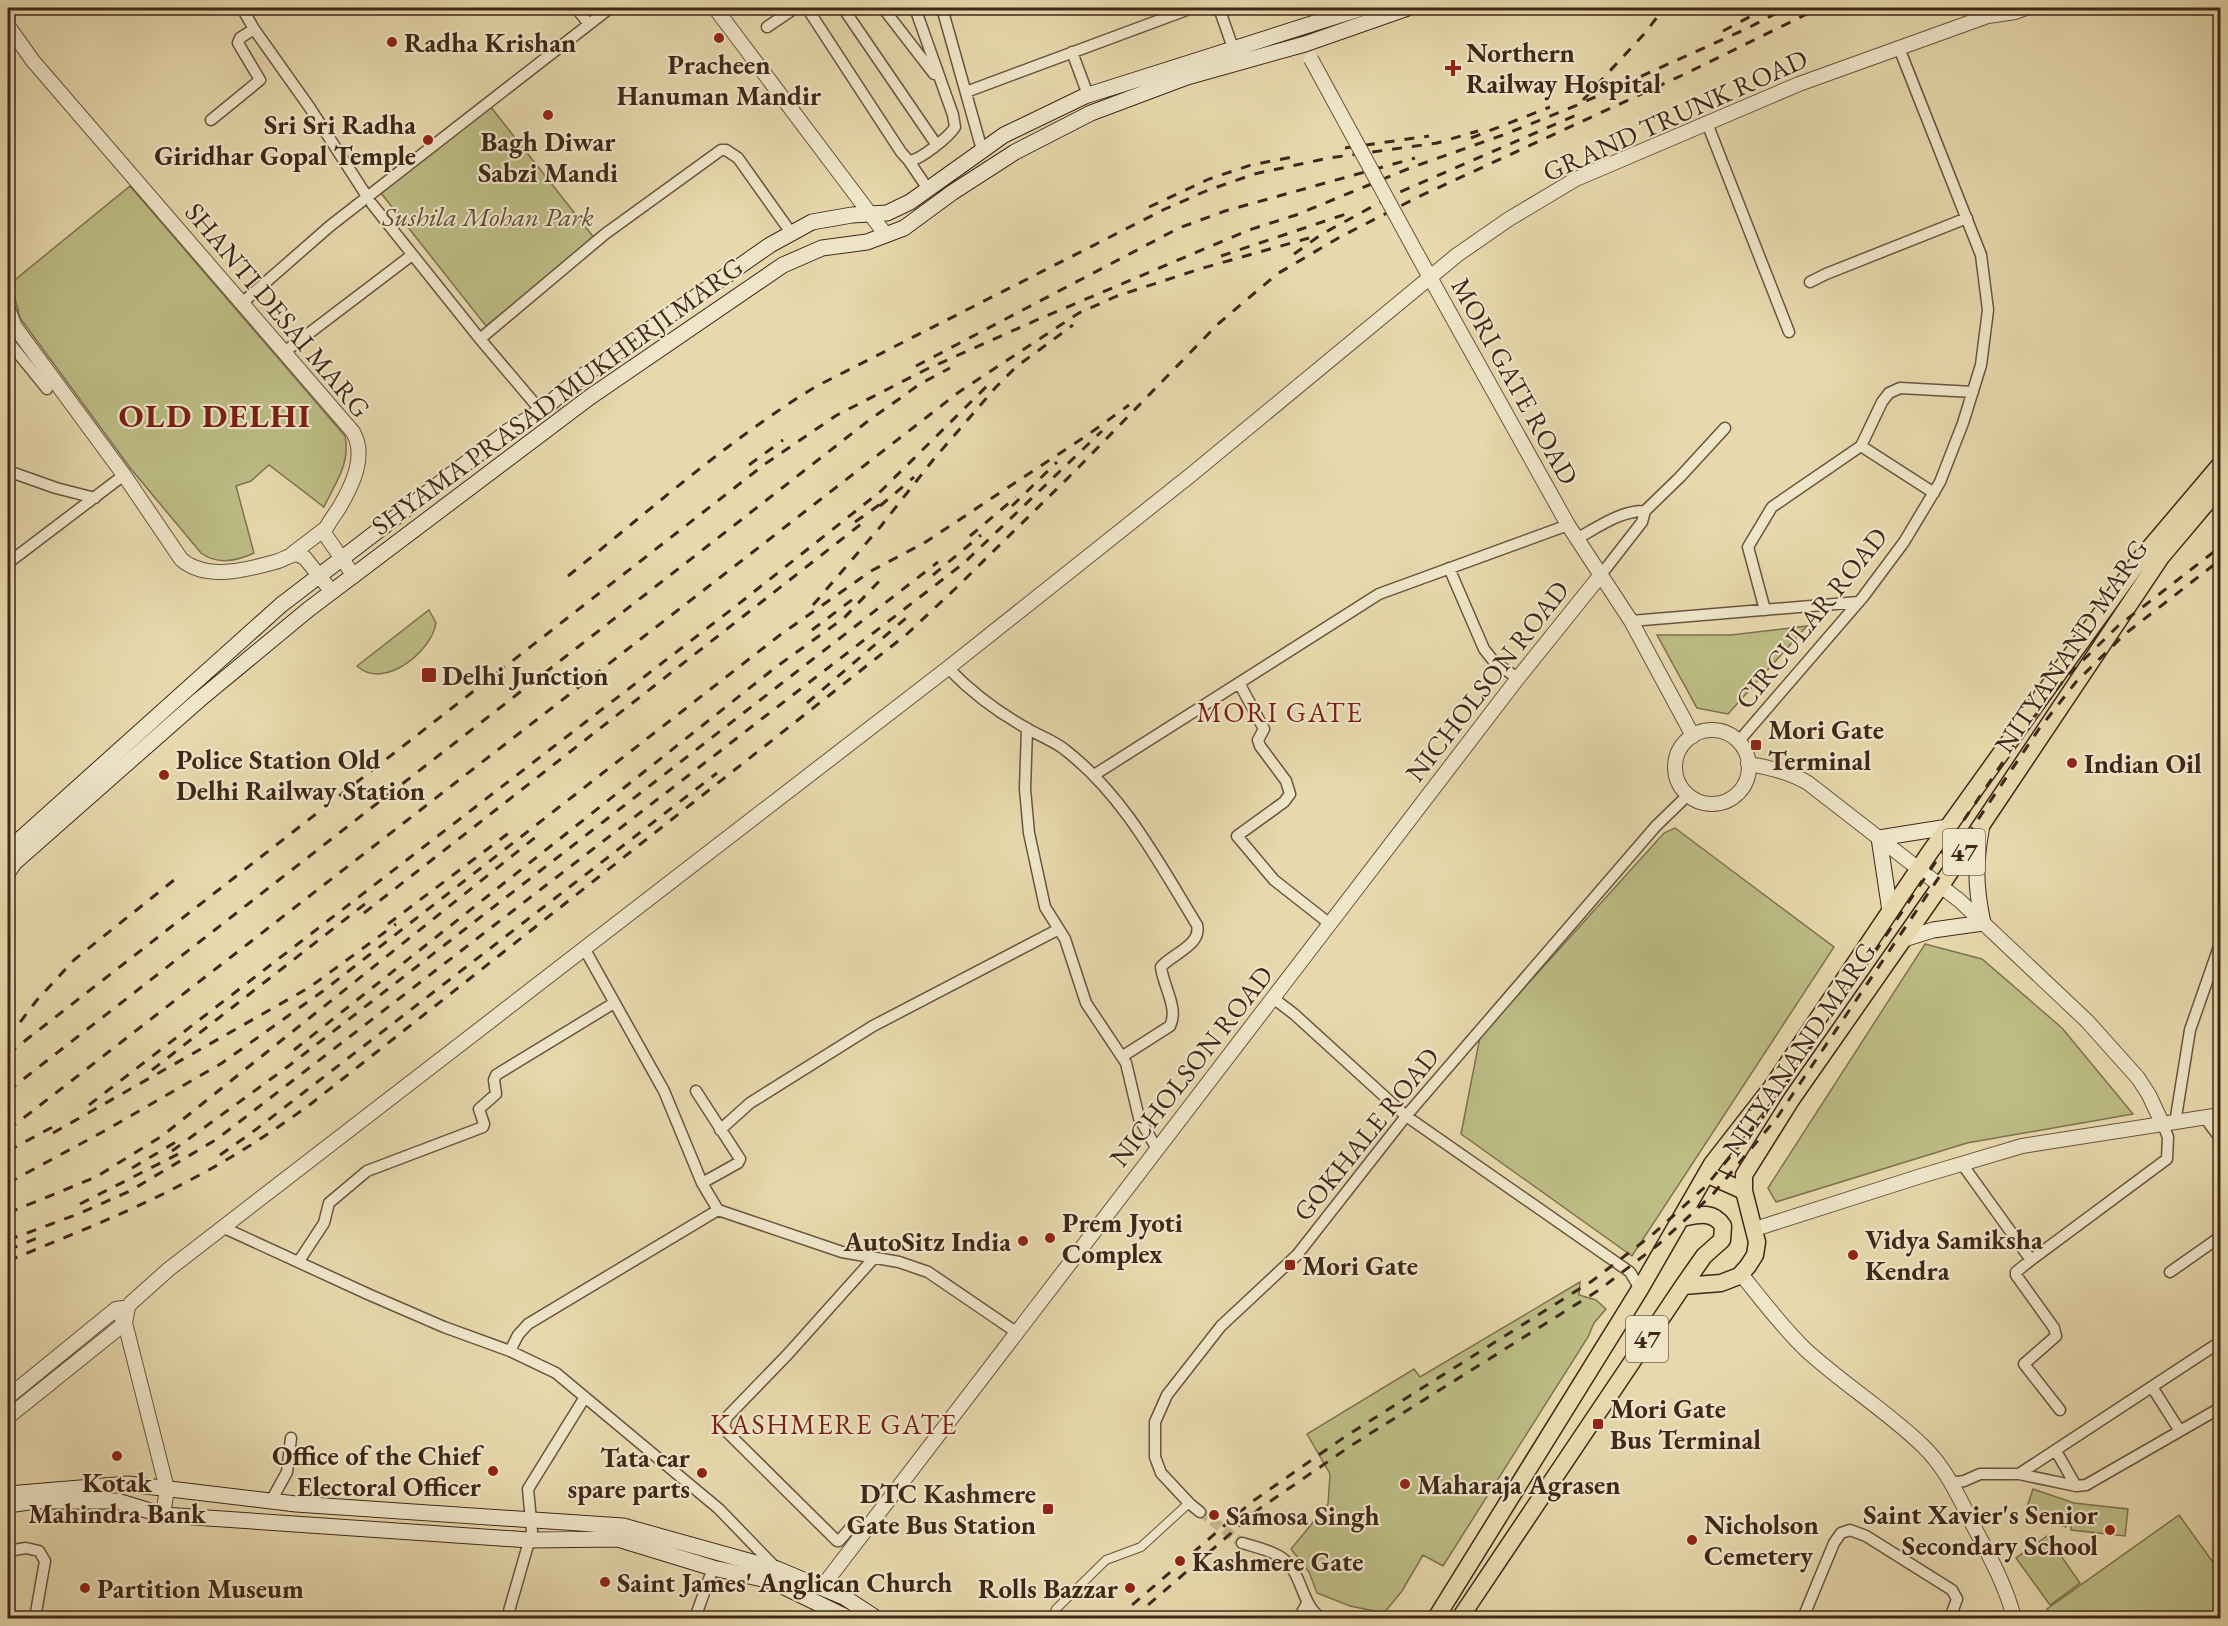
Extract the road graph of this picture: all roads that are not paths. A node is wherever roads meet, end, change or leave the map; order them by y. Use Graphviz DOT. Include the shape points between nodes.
graph roads {
  1 [pos="242,8"];
  2 [pos="576,8"];
  3 [pos="610,8"];
  4 [pos="715,8"];
  5 [pos="795,8"];
  6 [pos="807,8"];
  7 [pos="843,8"];
  8 [pos="883,8"];
  9 [pos="915,8"];
  10 [pos="942,8"];
  11 [pos="1192,8"];
  12 [pos="1220,8"];
  13 [pos="1353,8"];
  14 [pos="1408,8"];
  15 [pos="2003,8"];
  16 [pos="2026,8"];
  17 [pos="1377,12"];
  18 [pos="1988,16"];
  19 [pos="589,24"];
  20 [pos="8,26"];
  21 [pos="767,27"];
  22 [pos="1297,28"];
  23 [pos="254,29"];
  24 [pos="1305,44"];
  25 [pos="1233,48"];
  26 [pos="1899,48"];
  27 [pos="1072,52"];
  28 [pos="940,82"];
  29 [pos="966,92"];
  30 [pos="1088,95"];
  31 [pos="211,120"];
  32 [pos="1707,123"];
  33 [pos="936,144"];
  34 [pos="982,150"];
  35 [pos="909,160"];
  36 [pos="928,189"];
  37 [pos="370,201"];
  38 [pos="870,214"];
  39 [pos="1967,218"];
  40 [pos="792,234"];
  41 [pos="886,235"];
  42 [pos="412,255"];
  43 [pos="1429,278"];
  44 [pos="1810,282"];
  45 [pos="242,303"];
  46 [pos="8,309"];
  47 [pos="1789,332"];
  48 [pos="480,339"];
  49 [pos="8,341"];
  50 [pos="283,353"];
  51 [pos="47,389"];
  52 [pos="1972,392"];
  53 [pos="541,411"];
  54 [pos="1725,428"];
  55 [pos="1861,446"];
  56 [pos="2220,465"];
  57 [pos="8,471"];
  58 [pos="124,475"];
  59 [pos="2220,488"];
  60 [pos="1934,493"];
  61 [pos="95,498"];
  62 [pos="1645,511"];
  63 [pos="1568,525"];
  64 [pos="326,528"];
  65 [pos="1576,539"];
  66 [pos="292,554"];
  67 [pos="341,559"];
  68 [pos="8,563"];
  69 [pos="1449,568"];
  70 [pos="319,576"];
  71 [pos="354,576"];
  72 [pos="1600,576"];
  73 [pos="332,592"];
  74 [pos="1859,602"];
  75 [pos="1765,610"];
  76 [pos="2104,611"];
  77 [pos="1631,621"];
  78 [pos="2118,621"];
  79 [pos="2089,631"];
  80 [pos="2104,641"];
  81 [pos="948,668"];
  82 [pos="1518,678"];
  83 [pos="1239,683"];
  84 [pos="1027,729"];
  85 [pos="1693,736"];
  86 [pos="1738,742"];
  87 [pos="1748,764"];
  88 [pos="1094,775"];
  89 [pos="1688,795"];
  90 [pos="1982,825"];
  91 [pos="1948,827"];
  92 [pos="1879,838"];
  93 [pos="8,850"];
  94 [pos="1918,869"];
  95 [pos="8,872"];
  96 [pos="1941,886"];
  97 [pos="1890,911"];
  98 [pos="1983,922"];
  99 [pos="1330,924"];
  100 [pos="1059,929"];
  101 [pos="1904,939"];
  102 [pos="2220,945"];
  103 [pos="584,948"];
  104 [pos="1273,998"];
  105 [pos="614,1003"];
  106 [pos="1123,1056"];
  107 [pos="1772,1087"];
  108 [pos="696,1091"];
  109 [pos="1791,1100"];
  110 [pos="2220,1115"];
  111 [pos="1406,1116"];
  112 [pos="2205,1118"];
  113 [pos="2169,1124"];
  114 [pos="720,1130"];
  115 [pos="2220,1138"];
  116 [pos="1157,1149"];
  117 [pos="1962,1164"];
  118 [pos="1706,1174"];
  119 [pos="702,1183"];
  120 [pos="1744,1191"];
  121 [pos="718,1210"];
  122 [pos="1682,1218"];
  123 [pos="222,1227"];
  124 [pos="1755,1228"];
  125 [pos="2220,1237"];
  126 [pos="874,1258"];
  127 [pos="2031,1260"];
  128 [pos="299,1261"];
  129 [pos="2170,1272"];
  130 [pos="1741,1274"];
  131 [pos="1683,1286"];
  132 [pos="1640,1289"];
  133 [pos="122,1308"];
  134 [pos="125,1323"];
  135 [pos="1016,1332"];
  136 [pos="2220,1342"];
  137 [pos="510,1351"];
  138 [pos="2152,1387"];
  139 [pos="8,1396"];
  140 [pos="585,1397"];
  141 [pos="2220,1408"];
  142 [pos="2060,1410"];
  143 [pos="8,1417"];
  144 [pos="2181,1431"];
  145 [pos="291,1438"];
  146 [pos="2056,1451"];
  147 [pos="2019,1474"];
  148 [pos="1951,1482"];
  149 [pos="2076,1486"];
  150 [pos="167,1489"];
  151 [pos="8,1494"];
  152 [pos="272,1501"];
  153 [pos="1189,1503"];
  154 [pos="8,1505"];
  155 [pos="1200,1512"];
  156 [pos="163,1515"];
  157 [pos="531,1520"];
  158 [pos="865,1531"];
  159 [pos="529,1540"];
  160 [pos="1242,1543"];
  161 [pos="8,1551"];
  162 [pos="713,1568"];
  163 [pos="777,1569"];
  164 [pos="822,1587"];
  165 [pos="1307,1603"];
  166 [pos="35,1618"];
  167 [pos="507,1618"];
  168 [pos="695,1618"];
  169 [pos="848,1618"];
  170 [pos="876,1618"];
  171 [pos="1052,1618"];
  172 [pos="1299,1618"];
  173 [pos="1321,1618"];
  174 [pos="1436,1618"];
  175 [pos="1461,1618"];
  176 [pos="1803,1618"];
  177 [pos="1950,1618"];
  178 [pos="2014,1618"];
  1 -- 23 [label="street"];
  2 -- 19 [label="street"];
  3 -- 19 [label="street"];
  4 -- 38 [label="street"];
  5 -- 21 [label="street"];
  6 -- 35 [label="street"];
  7 -- 33 [label="street"];
  8 -- 28 [label="street"];
  9 -- 28 [label="street"];
  10 -- 29 [label="street"];
  11 -- 27 [label="street"];
  12 -- 25 [label="street"];
  13 -- 22 [label="main road, SHYAMA PRASAD MUKHERJI MARG"];
  14 -- 17 [label="main road, SHYAMA PRASAD MUKHERJI MARG"];
  15 -- 18 [label="street"];
  16 -- 18 [label="street, GRAND TRUNK ROAD"];
  17 -- 24 [label="main road, SHYAMA PRASAD MUKHERJI MARG"];
  18 -- 26 [label="street, GRAND TRUNK ROAD"];
  19 -- 37 [label="street"];
  20 -- 45 [label="street, SHANTI DESAI MARG" via="33,61"];
  22 -- 24 [label="street, MORI GATE ROAD"];
  22 -- 25 [label="main road, SHYAMA PRASAD MUKHERJI MARG"];
  23 -- 31 [label="street" via="238,43 260,80"];
  23 -- 37 [label="street"];
  24 -- 41 [label="main road, SHYAMA PRASAD MUKHERJI MARG" via="1187,77 1091,113 1015,152 904,228"];
  24 -- 43 [label="street, MORI GATE ROAD, bridge"];
  25 -- 30 [label="main road, SHYAMA PRASAD MUKHERJI MARG"];
  26 -- 32 [label="street, GRAND TRUNK ROAD" via="1798,84"];
  26 -- 39 [label="street, CIRCULAR ROAD"];
  27 -- 29 [label="street"];
  27 -- 30 [label="street"];
  28 -- 33 [label="street" via="955,127"];
  29 -- 34 [label="street"];
  30 -- 34 [label="main road, SHYAMA PRASAD MUKHERJI MARG" via="1004,135"];
  32 -- 43 [label="street, GRAND TRUNK ROAD" via="1576,179 1509,219"];
  32 -- 47 [label="street"];
  33 -- 35 [label="street"];
  34 -- 36 [label="main road, SHYAMA PRASAD MUKHERJI MARG"];
  35 -- 36 [label="street"];
  36 -- 38 [label="main road, SHYAMA PRASAD MUKHERJI MARG" via="887,213"];
  37 -- 42 [label="street"];
  37 -- 45 [label="street" via="317,237"];
  38 -- 40 [label="main road, SHYAMA PRASAD MUKHERJI MARG" via="812,222"];
  38 -- 41 [label="street"];
  39 -- 44 [label="street"];
  39 -- 52 [label="street, CIRCULAR ROAD" via="1981,255 1988,310 1981,365"];
  40 -- 48 [label="street" via="738,158 722,150 606,234"];
  40 -- 53 [label="main road, SHYAMA PRASAD MUKHERJI MARG" via="770,245 577,380"];
  41 -- 71 [label="main road, SHYAMA PRASAD MUKHERJI MARG" via="867,242 822,248 783,265 590,397"];
  42 -- 48 [label="street"];
  42 -- 50 [label="street"];
  43 -- 63 [label="street, MORI GATE ROAD"];
  43 -- 81 [label="street, GRAND TRUNK ROAD"];
  45 -- 50 [label="street, SHANTI DESAI MARG"];
  46 -- 58 [label="street" via="15,327"];
  48 -- 53 [label="street"];
  49 -- 51 [label="street"];
  50 -- 64 [label="street, SHANTI DESAI MARG" via="353,432 359,444 360,457 351,484"];
  52 -- 55 [label="street" via="1894,390 1882,402"];
  52 -- 60 [label="street, CIRCULAR ROAD"];
  53 -- 67 [label="main road, SHYAMA PRASAD MUKHERJI MARG" via="507,432"];
  54 -- 62 [label="street"];
  55 -- 60 [label="street"];
  55 -- 75 [label="street" via="1772,507 1748,547"];
  56 -- 76 [label="main road, NITYANAND MARG / 47" via="2142,557"];
  57 -- 61 [label="street"];
  58 -- 61 [label="street"];
  58 -- 66 [label="street, SHANTI DESAI MARG" via="181,559 192,568 237,571"];
  59 -- 78 [label="main road, NITYANAND MARG / 47" via="2161,557"];
  60 -- 74 [label="street, CIRCULAR ROAD" via="1904,542"];
  61 -- 68 [label="street"];
  62 -- 65 [label="street" via="1620,516"];
  62 -- 72 [label="street" via="1642,522"];
  63 -- 65 [label="street, MORI GATE ROAD"];
  63 -- 69 [label="street"];
  64 -- 66 [label="street, SHANTI DESAI MARG"];
  64 -- 67 [label="street" via="326,537"];
  65 -- 72 [label="street, MORI GATE ROAD"];
  66 -- 70 [label="street" via="303,557"];
  67 -- 70 [label="main road, SHYAMA PRASAD MUKHERJI MARG"];
  67 -- 71 [label="street"];
  69 -- 82 [label="street" via="1484,649 1495,663"];
  69 -- 83 [label="street" via="1379,594"];
  70 -- 73 [label="street"];
  70 -- 93 [label="main road, SHYAMA PRASAD MUKHERJI MARG"];
  71 -- 73 [label="main road, SHYAMA PRASAD MUKHERJI MARG"];
  72 -- 77 [label="street, MORI GATE ROAD"];
  72 -- 82 [label="street, NICHOLSON ROAD"];
  73 -- 95 [label="main road, SHYAMA PRASAD MUKHERJI MARG" via="199,700"];
  74 -- 75 [label="street"];
  74 -- 86 [label="street, CIRCULAR ROAD"];
  75 -- 77 [label="street"];
  76 -- 78 [label="main road"];
  76 -- 79 [label="main road, NITYANAND MARG / 47"];
  77 -- 85 [label="street, MORI GATE ROAD"];
  78 -- 80 [label="main road, NITYANAND MARG / 47"];
  79 -- 80 [label="main road"];
  79 -- 91 [label="main road, NITYANAND MARG / 47"];
  80 -- 90 [label="main road, NITYANAND MARG / 47"];
  81 -- 84 [label="street" via="969,689"];
  81 -- 103 [label="street, GRAND TRUNK ROAD"];
  82 -- 99 [label="street, NICHOLSON ROAD"];
  83 -- 88 [label="street"];
  83 -- 99 [label="street" via="1264,729 1258,740 1260,746 1286,781 1290,794 1237,836 1274,880"];
  84 -- 88 [label="street" via="1063,748"];
  84 -- 100 [label="street" via="1025,789 1029,832 1045,907"];
  85 -- 86 [label="street" via="1717,731"];
  85 -- 89 [label="street" via="1679,751 1675,764 1679,785"];
  86 -- 87 [label="street"];
  87 -- 89 [label="street" via="1744,785 1728,800 1708,804"];
  87 -- 92 [label="street" via="1795,775"];
  88 -- 106 [label="street" via="1149,847 1198,929 1192,942 1161,967 1173,1011 1170,1026"];
  89 -- 111 [label="street, GOKHALE ROAD" via="1656,826"];
  90 -- 96 [label="main road, NITYANAND MARG / 47"];
  90 -- 98 [label="main road" via="1975,872"];
  91 -- 92 [label="main road"];
  91 -- 94 [label="main road, NITYANAND MARG / 47"];
  92 -- 94 [label="street"];
  92 -- 97 [label="main road"];
  94 -- 96 [label="street"];
  94 -- 97 [label="main road, NITYANAND MARG / 47"];
  96 -- 98 [label="street"];
  96 -- 101 [label="main road, NITYANAND MARG / 47"];
  97 -- 107 [label="main road, NITYANAND MARG / 47"];
  98 -- 101 [label="main road"];
  98 -- 113 [label="street" via="2088,1021 2138,1078"];
  99 -- 104 [label="street, NICHOLSON ROAD"];
  100 -- 106 [label="street" via="1086,1003"];
  100 -- 114 [label="street" via="873,1026 750,1103"];
  101 -- 109 [label="main road, NITYANAND MARG / 47"];
  102 -- 113 [label="street" via="2190,1030"];
  103 -- 105 [label="street"];
  103 -- 123 [label="street, GRAND TRUNK ROAD"];
  104 -- 111 [label="street"];
  104 -- 116 [label="street, NICHOLSON ROAD"];
  105 -- 119 [label="street" via="664,1091"];
  105 -- 128 [label="street" via="496,1075 496,1094 479,1109 483,1127 367,1171 330,1203 324,1223"];
  106 -- 116 [label="street" via="1139,1118"];
  107 -- 109 [label="main road"];
  107 -- 118 [label="main road, NITYANAND MARG / 47"];
  108 -- 114 [label="street"];
  109 -- 120 [label="main road, NITYANAND MARG / 47" via="1744,1175"];
  110 -- 112 [label="street"];
  111 -- 132 [label="street" via="1630,1272"];
  111 -- 153 [label="street, GOKHALE ROAD" via="1297,1255 1221,1326 1167,1395 1155,1422 1155,1457 1161,1473"];
  112 -- 113 [label="street"];
  112 -- 115 [label="street"];
  113 -- 117 [label="street" via="2022,1146"];
  113 -- 127 [label="street" via="2167,1159"];
  114 -- 119 [label="street" via="739,1161"];
  116 -- 135 [label="street, NICHOLSON ROAD"];
  117 -- 124 [label="street"];
  117 -- 127 [label="street"];
  118 -- 120 [label="main road"];
  118 -- 122 [label="main road, NITYANAND MARG / 47"];
  119 -- 121 [label="street"];
  120 -- 124 [label="main road, NITYANAND MARG"];
  121 -- 126 [label="street" via="834,1250"];
  121 -- 137 [label="street" via="528,1324"];
  122 -- 131 [label="main road" via="1708,1215 1720,1222 1724,1231 1719,1244 1704,1256"];
  122 -- 132 [label="main road, NITYANAND MARG / 47"];
  123 -- 128 [label="street"];
  123 -- 133 [label="street, GRAND TRUNK ROAD"];
  124 -- 130 [label="main road, NITYANAND MARG" via="1755,1255"];
  125 -- 129 [label="street"];
  126 -- 135 [label="street" via="928,1272"];
  126 -- 158 [label="street" via="727,1417 724,1426 837,1541 853,1525"];
  127 -- 142 [label="street" via="2016,1275 2056,1336 2024,1364"];
  128 -- 137 [label="street" via="444,1327"];
  130 -- 131 [label="main road, 47" via="1721,1283"];
  130 -- 148 [label="street" via="1807,1351 1924,1447"];
  131 -- 175 [label="main road, 47"];
  132 -- 174 [label="main road, NITYANAND MARG / 47"];
  133 -- 134 [label="street"];
  133 -- 139 [label="street, GRAND TRUNK ROAD"];
  134 -- 143 [label="street"];
  134 -- 150 [label="street"];
  135 -- 158 [label="street, NICHOLSON ROAD"];
  136 -- 138 [label="street"];
  137 -- 140 [label="street" via="556,1374"];
  138 -- 144 [label="street"];
  138 -- 146 [label="street"];
  140 -- 157 [label="street" via="528,1489"];
  140 -- 163 [label="street" via="719,1509"];
  141 -- 144 [label="street"];
  144 -- 149 [label="street" via="2086,1485"];
  145 -- 152 [label="street" via="286,1472"];
  146 -- 147 [label="street"];
  146 -- 149 [label="street"];
  147 -- 148 [label="street" via="1980,1474"];
  147 -- 149 [label="street"];
  148 -- 178 [label="street" via="1999,1575"];
  150 -- 151 [label="main road" via="128,1484"];
  150 -- 152 [label="main road"];
  150 -- 156 [label="street"];
  152 -- 157 [label="main road"];
  153 -- 155 [label="street, GOKHALE ROAD"];
  153 -- 171 [label="street" via="1141,1547 1106,1560 1056,1609"];
  154 -- 156 [label="main road" via="117,1500"];
  156 -- 159 [label="main road"];
  157 -- 159 [label="street"];
  157 -- 163 [label="main road" via="623,1526"];
  158 -- 164 [label="street, NICHOLSON ROAD"];
  159 -- 162 [label="main road" via="618,1539"];
  159 -- 167 [label="street"];
  160 -- 165 [label="street" via="1268,1550 1288,1563"];
  161 -- 166 [label="street" via="39,1551 45,1561"];
  162 -- 168 [label="street"];
  162 -- 169 [label="main road" via="772,1581"];
  163 -- 164 [label="main road"];
  164 -- 170 [label="main road"];
  165 -- 172 [label="street"];
  165 -- 173 [label="street"];
  176 -- 177 [label="street" via="1834,1543 1840,1533 1850,1530 1952,1590 1956,1605"];
}
